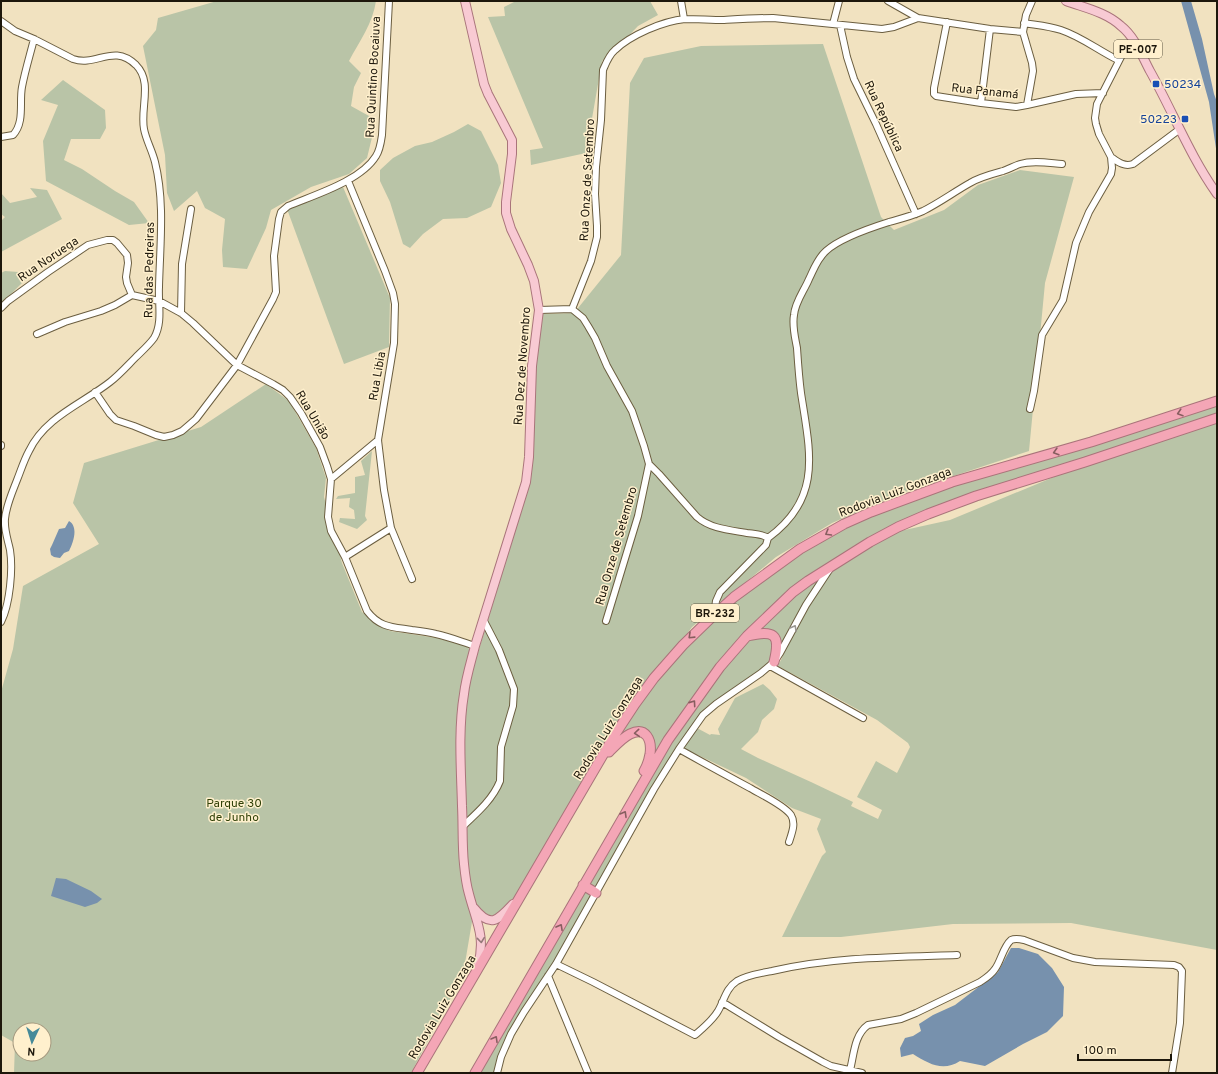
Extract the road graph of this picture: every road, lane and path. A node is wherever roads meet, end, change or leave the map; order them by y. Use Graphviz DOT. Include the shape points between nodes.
graph roads {
  1 [pos="389,1"];
  2 [pos="465,1"];
  3 [pos="682,1"];
  4 [pos="839,1"];
  5 [pos="888,1"];
  6 [pos="1032,1"];
  7 [pos="1066,1"];
  8 [pos="918,18"];
  9 [pos="684,19"];
  10 [pos="1,21"];
  11 [pos="947,22"];
  12 [pos="1024,23"];
  13 [pos="832,24"];
  14 [pos="840,25"];
  15 [pos="990,29"];
  16 [pos="1023,32"];
  17 [pos="34,39"];
  18 [pos="1134,41"];
  19 [pos="1118,60"];
  20 [pos="1103,93"];
  21 [pos="981,103"];
  22 [pos="1027,105"];
  23 [pos="1180,129"];
  24 [pos="1,137"];
  25 [pos="1111,157"];
  26 [pos="1062,164"];
  27 [pos="348,181"];
  28 [pos="1217,194"];
  29 [pos="191,209"];
  30 [pos="916,214"];
  31 [pos="132,295"];
  32 [pos="158,301"];
  33 [pos="1,308"];
  34 [pos="572,309"];
  35 [pos="539,310"];
  36 [pos="181,313"];
  37 [pos="37,334"];
  38 [pos="237,365"];
  39 [pos="95,392"];
  40 [pos="1217,401"];
  41 [pos="1030,409"];
  42 [pos="1217,418"];
  43 [pos="378,440"];
  44 [pos="648,464"];
  45 [pos="331,480"];
  46 [pos="391,528"];
  47 [pos="768,538"];
  48 [pos="345,557"];
  49 [pos="830,567"];
  50 [pos="412,579"];
  51 [pos="714,615"];
  52 [pos="484,621"];
  53 [pos="606,621"];
  54 [pos="1,622"];
  55 [pos="747,636"];
  56 [pos="475,646"];
  57 [pos="772,664"];
  58 [pos="863,718"];
  59 [pos="679,750"];
  60 [pos="602,758"];
  61 [pos="632,800"];
  62 [pos="463,826"];
  63 [pos="789,842"];
  64 [pos="583,885"];
  65 [pos="596,893"];
  66 [pos="522,895"];
  67 [pos="472,905"];
  68 [pos="957,954"];
  69 [pos="556,964"];
  70 [pos="475,976"];
  71 [pos="548,976"];
  72 [pos="722,1002"];
  73 [pos="850,1070"];
  74 [pos="417,1073"];
  75 [pos="475,1073"];
  76 [pos="497,1073"];
  77 [pos="588,1073"];
  78 [pos="862,1073"];
  79 [pos="1172,1073"];
  1 -- 27 [label="street, Rua Quintino Bocaiuva" via="381,144 372,162"];
  2 -- 35 [label="main road, Rua Dez de Novembro" via="484,84 512,140 506,213 534,281"];
  3 -- 9 [label="street"];
  4 -- 13 [label="street"];
  5 -- 8 [label="street"];
  6 -- 12 [label="street"];
  7 -- 18 [label="main road, PE-007" via="1110,18 1121,25"];
  8 -- 11 [label="street"];
  8 -- 14 [label="street, Rua Onze de Setembro" via="887,29"];
  9 -- 13 [label="street, Rua Onze de Setembro" via="757,18"];
  9 -- 34 [label="street, Rua Onze de Setembro" via="644,32 615,50 605,64 595,194 597,237 591,261"];
  10 -- 17 [label="street, Rua das Pedreiras" via="15,31"];
  11 -- 15 [label="street"];
  11 -- 21 [label="street, Rua Panamá" via="934,88 935,96"];
  12 -- 16 [label="street"];
  12 -- 19 [label="street" via="1062,30"];
  13 -- 14 [label="street, Rua Onze de Setembro"];
  14 -- 30 [label="street, Rua República" via="854,79"];
  15 -- 16 [label="street"];
  15 -- 21 [label="street"];
  16 -- 22 [label="street" via="1032,63"];
  17 -- 24 [label="street" via="21,90 19,126 13,134"];
  17 -- 32 [label="street, Rua das Pedreiras" via="79,61 118,55 140,71 145,89 144,128 155,161 160,197"];
  18 -- 19 [label="street"];
  18 -- 23 [label="main road, PE-007"];
  19 -- 20 [label="street"];
  20 -- 22 [label="street, Rua Panamá" via="1076,94"];
  20 -- 25 [label="street" via="1097,104 1095,118 1099,134"];
  21 -- 22 [label="street, Rua Panamá" via="1016,107"];
  23 -- 25 [label="street" via="1133,164 1121,164"];
  23 -- 28 [label="main road, PE-007" via="1194,159"];
  25 -- 41 [label="street" via="1112,174 1077,238 1063,300 1042,335"];
  26 -- 30 [label="street" via="1026,162 984,176"];
  27 -- 38 [label="street, Rua Quintino Bocaiuva" via="288,206 281,212 274,256 276,292"];
  27 -- 43 [label="street, Rua Libia" via="385,271 395,304 394,343"];
  29 -- 36 [label="street" via="182,264"];
  30 -- 47 [label="street" via="849,237 826,251 817,262 797,302 794,327 808,438 808,474 805,492 794,513 784,526"];
  31 -- 32 [label="street, Rua União"];
  31 -- 33 [label="street, Rua Noruega" via="126,277 127,255 113,240 102,241 88,245"];
  31 -- 37 [label="street" via="101,311"];
  32 -- 36 [label="street, Rua União"];
  32 -- 39 [label="street, Rua das Pedreiras" via="159,325 153,339 119,374"];
  34 -- 35 [label="street"];
  34 -- 44 [label="street, Rua Onze de Setembro" via="588,326 632,411"];
  35 -- 52 [label="main road, Rua Dez de Novembro" via="532,366 528,471"];
  36 -- 38 [label="street, Rua União"];
  38 -- 39 [label="street, Rua Quintino Bocaiuva" via="196,419 182,431 164,437 116,420"];
  38 -- 45 [label="street, Rua União" via="278,386 290,397 320,447"];
  39 -- 54 [label="street, Rua das Pedreiras" via="51,422 35,439 28,452 6,512 5,529 10,548 11,569 8,599"];
  40 -- 51 [label="highway, Rodovia Luiz Gonzaga / BR-232, one-way" via="1091,442 952,482 871,512 800,549 734,597"];
  42 -- 49 [label="highway, BR-232" via="928,514 870,542"];
  43 -- 45 [label="street"];
  43 -- 46 [label="street, Rua Libia"];
  44 -- 47 [label="street" via="701,521"];
  44 -- 53 [label="street, Rua Onze de Setembro" via="638,516"];
  45 -- 48 [label="street, Rua União" via="328,517 331,531"];
  46 -- 48 [label="street"];
  46 -- 50 [label="street, Rua Libia"];
  47 -- 51 [label="street" via="766,545 720,592"];
  48 -- 56 [label="street, Rua União" via="367,612 379,623 388,627 437,634"];
  49 -- 55 [label="highway, BR-232" via="800,586"];
  57 -- 49 [label="street, one-way"];
  51 -- 60 [label="highway, Rodovia Luiz Gonzaga / BR-232, one-way" via="654,678 634,704"];
  52 -- 56 [label="main road, Rua Dez de Novembro"];
  52 -- 62 [label="street" via="502,655 514,688 514,696 502,739 500,781 479,811"];
  55 -- 57 [label="highway" via="766,633 773,636 777,646"];
  61 -- 55 [label="highway, BR-232, one-way" via="680,722 710,680"];
  56 -- 62 [label="main road, Rua Dez de Novembro" via="465,684 461,726"];
  57 -- 58 [label="street"];
  57 -- 59 [label="street" via="710,708"];
  59 -- 63 [label="street" via="769,798 791,814 793,827"];
  59 -- 65 [label="street" via="654,789"];
  61 -- 60 [label="highway, BR-232, one-way" via="649,759 651,747 648,737 638,731 630,734"];
  60 -- 66 [label="highway, Rodovia Luiz Gonzaga / BR-232"];
  64 -- 61 [label="highway, BR-232, one-way"];
  62 -- 67 [label="main road, Rua Dez de Novembro" via="466,881"];
  64 -- 65 [label="highway"];
  75 -- 64 [label="highway, BR-232, one-way"];
  65 -- 69 [label="street"];
  66 -- 67 [label="main road" via="501,917 494,920 482,917"];
  66 -- 70 [label="highway, Rodovia Luiz Gonzaga / BR-232"];
  67 -- 70 [label="main road, Rua Dez de Novembro, one-way" via="482,946"];
  68 -- 72 [label="street" via="853,958 790,966 737,981"];
  69 -- 71 [label="street"];
  69 -- 72 [label="street" via="695,1035 716,1014"];
  70 -- 74 [label="highway, Rodovia Luiz Gonzaga / BR-232"];
  71 -- 76 [label="street" via="511,1034"];
  71 -- 77 [label="street"];
  72 -- 73 [label="street" via="823,1062"];
  73 -- 78 [label="street"];
  73 -- 79 [label="street" via="857,1041 864,1028 901,1019 980,982 996,968 1011,940 1016,939 1082,960 1179,967 1182,972 1180,1023"];
}
